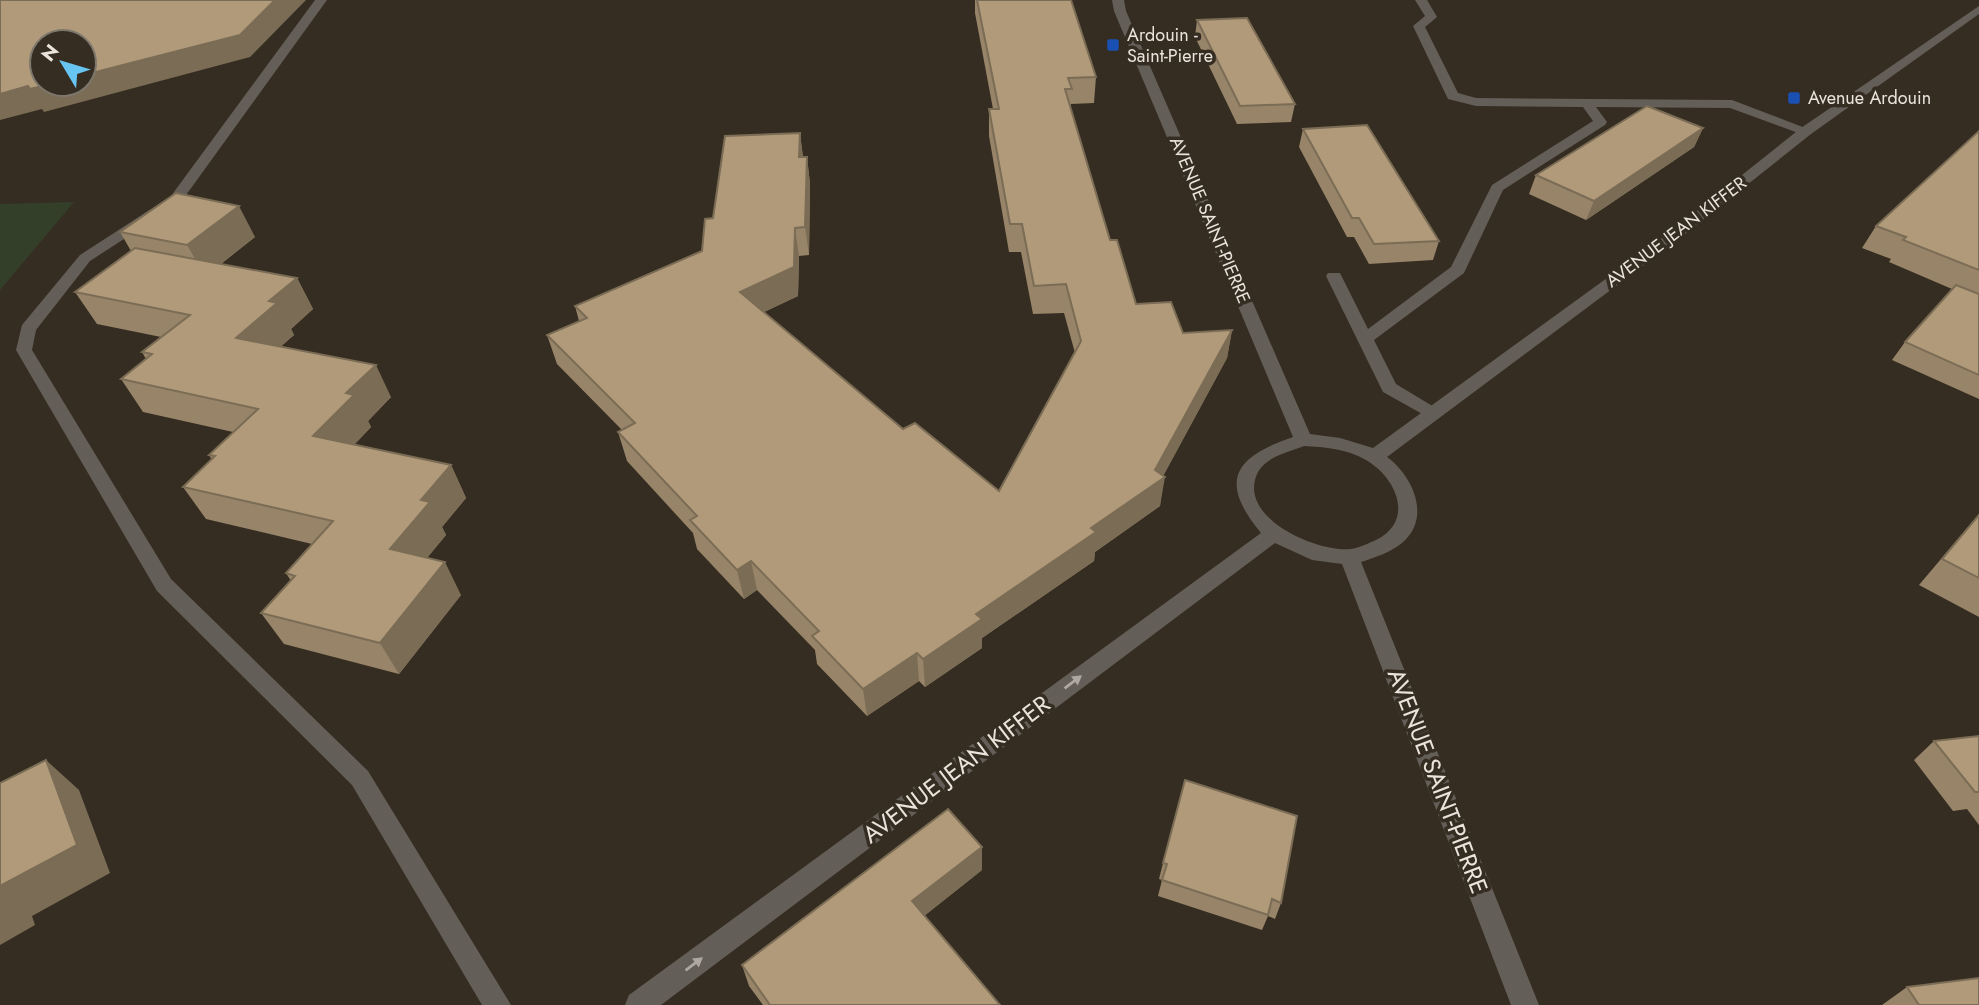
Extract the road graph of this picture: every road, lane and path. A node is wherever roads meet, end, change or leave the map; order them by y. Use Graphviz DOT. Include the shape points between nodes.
graph roads {
  1 [pos="321,0"];
  2 [pos="1118,0"];
  3 [pos="1421,0"];
  4 [pos="1979,9"];
  5 [pos="1587,103"];
  6 [pos="1806,131"];
  7 [pos="1334,276"];
  8 [pos="1365,339"];
  9 [pos="1433,414"];
  10 [pos="1303,440"];
  11 [pos="1374,457"];
  12 [pos="1273,534"];
  13 [pos="1349,557"];
  14 [pos="497,1005"];
  15 [pos="639,1005"];
  16 [pos="1525,1005"];
  1 -- 14 [label="street" via="176,199 85,258 28,329 24,351 164,585 360,778"];
  2 -- 10 [label="street, AVENUE SAINT-PIERRE"];
  3 -- 5 [label="street" via="1431,17 1419,26 1452,96 1476,103"];
  4 -- 6 [label="street, AVENUE JEAN KIFFER"];
  5 -- 6 [label="street" via="1732,104"];
  5 -- 8 [label="street" via="1600,122 1497,188 1458,270"];
  6 -- 9 [label="street, AVENUE JEAN KIFFER" via="1663,244"];
  7 -- 8 [label="street"];
  8 -- 9 [label="street" via="1389,388"];
  9 -- 11 [label="street, AVENUE JEAN KIFFER"];
  10 -- 11 [label="street" via="1334,441"];
  10 -- 12 [label="street" via="1262,454 1247,476 1245,499 1256,519"];
  11 -- 13 [label="street" via="1391,469 1408,495 1408,522 1391,543"];
  12 -- 13 [label="street" via="1310,552"];
  15 -- 12 [label="street, AVENUE JEAN KIFFER, one-way"];
  13 -- 16 [label="street, AVENUE SAINT-PIERRE"];
}
